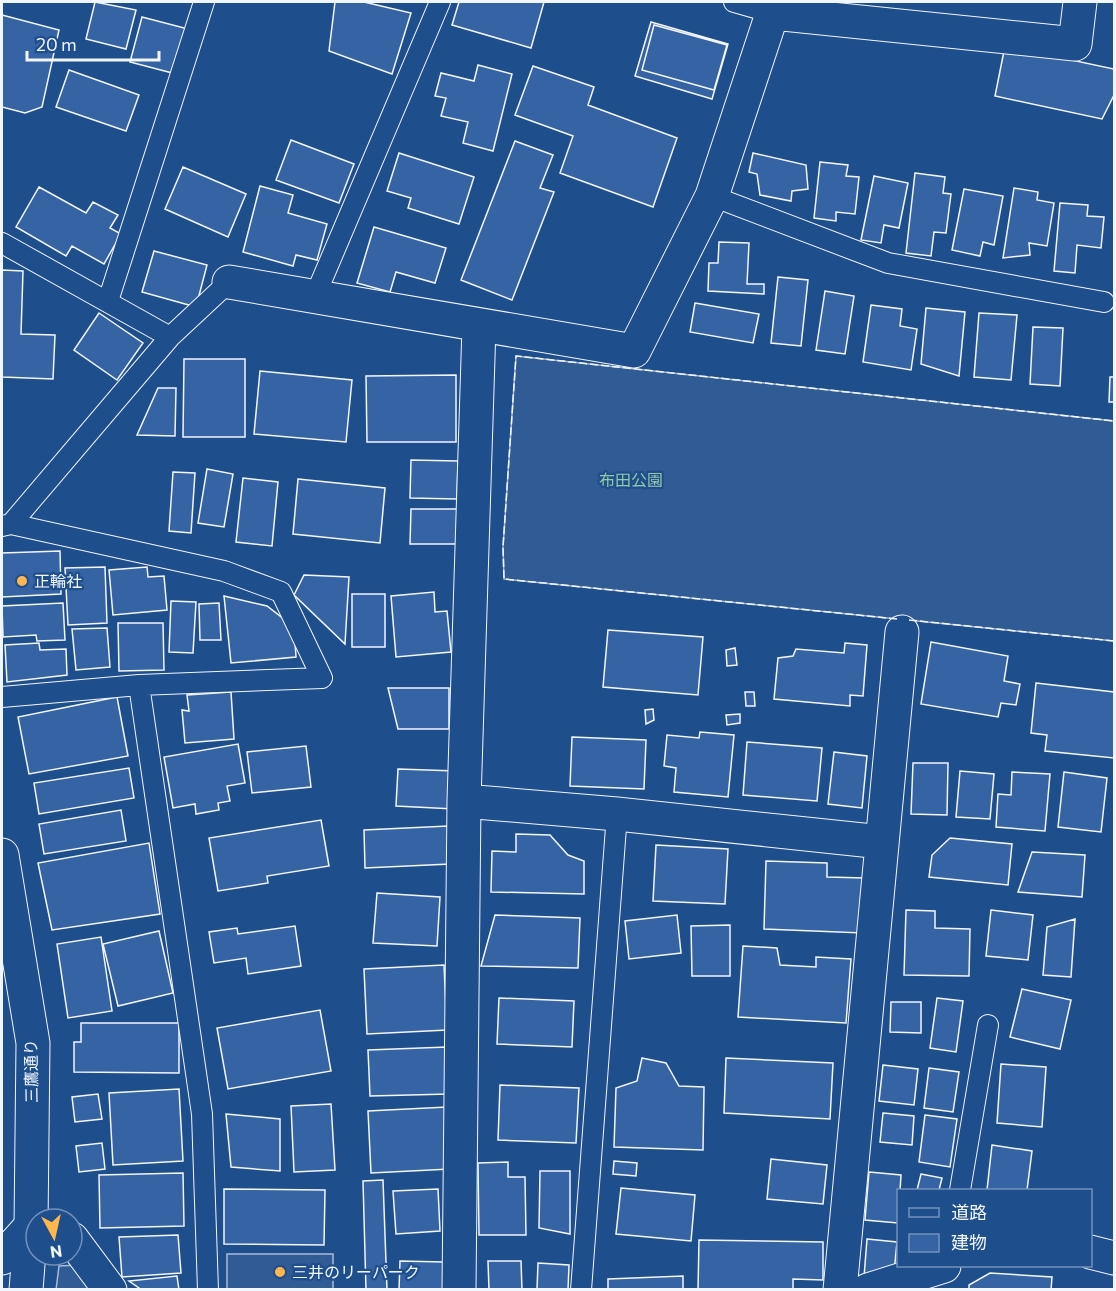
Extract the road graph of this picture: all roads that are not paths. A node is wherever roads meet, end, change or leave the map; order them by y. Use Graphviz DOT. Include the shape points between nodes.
graph roads {
  1 [pos="204,2"];
  2 [pos="440,2"];
  3 [pos="734,2"];
  4 [pos="1080,2"];
  5 [pos="775,7"];
  6 [pos="712,196"];
  7 [pos="2,243"];
  8 [pos="229,282"];
  9 [pos="315,296"];
  10 [pos="108,301"];
  11 [pos="1104,302"];
  12 [pos="480,326"];
  13 [pos="170,337"];
  14 [pos="6,525"];
  15 [pos="902,632"];
  16 [pos="140,685"];
  17 [pos="2,697"];
  18 [pos="464,801"];
  19 [pos="617,814"];
  20 [pos="882,842"];
  21 [pos="2,855"];
  22 [pos="10,958"];
  23 [pos="988,1025"];
  24 [pos="960,1189"];
  25 [pos="34,1207"];
  26 [pos="24,1236"];
  27 [pos="1092,1252"];
  28 [pos="84,1255"];
  29 [pos="2,1258"];
  30 [pos="1114,1258"];
  31 [pos="29,1267"];
  32 [pos="943,1267"];
  33 [pos="946,1267"];
  34 [pos="26,1290"];
  35 [pos="110,1290"];
  36 [pos="208,1290"];
  37 [pos="459,1290"];
  38 [pos="582,1290"];
  39 [pos="840,1290"];
  40 [pos="868,1290"];
  41 [pos="940,1290"];
  1 -- 10 [label="lane"];
  2 -- 9 [label="lane"];
  3 -- 5 [label="lane"];
  4 -- 5 [label="street" via="1075,44"];
  5 -- 6 [label="street"];
  6 -- 11 [label="lane" via="888,263"];
  6 -- 12 [label="street" via="634,351"];
  7 -- 10 [label="lane"];
  8 -- 9 [label="street"];
  8 -- 13 [label="lane"];
  9 -- 12 [label="street"];
  10 -- 13 [label="lane"];
  12 -- 18 [label="street"];
  13 -- 14 [label="lane"];
  14 -- 16 [label="lane" via="224,571 281,592 322,678"];
  15 -- 20 [label="street"];
  16 -- 17 [label="lane"];
  16 -- 36 [label="lane" via="202,1114"];
  18 -- 19 [label="street"];
  18 -- 37 [label="street"];
  19 -- 20 [label="street"];
  19 -- 38 [label="lane"];
  20 -- 39 [label="street"];
  21 -- 22 [label="street, 三鷹通り"];
  22 -- 25 [label="street, 三鷹通り" via="33,1042"];
  23 -- 24 [label="lane"];
  26 -- 29 [label="street"];
  27 -- 30 [label="street"];
  28 -- 35 [label="street"];
  31 -- 34 [label="street, 三鷹通り"];
  32 -- 40 [label="street"];
  33 -- 41 [label="lane"];
}
